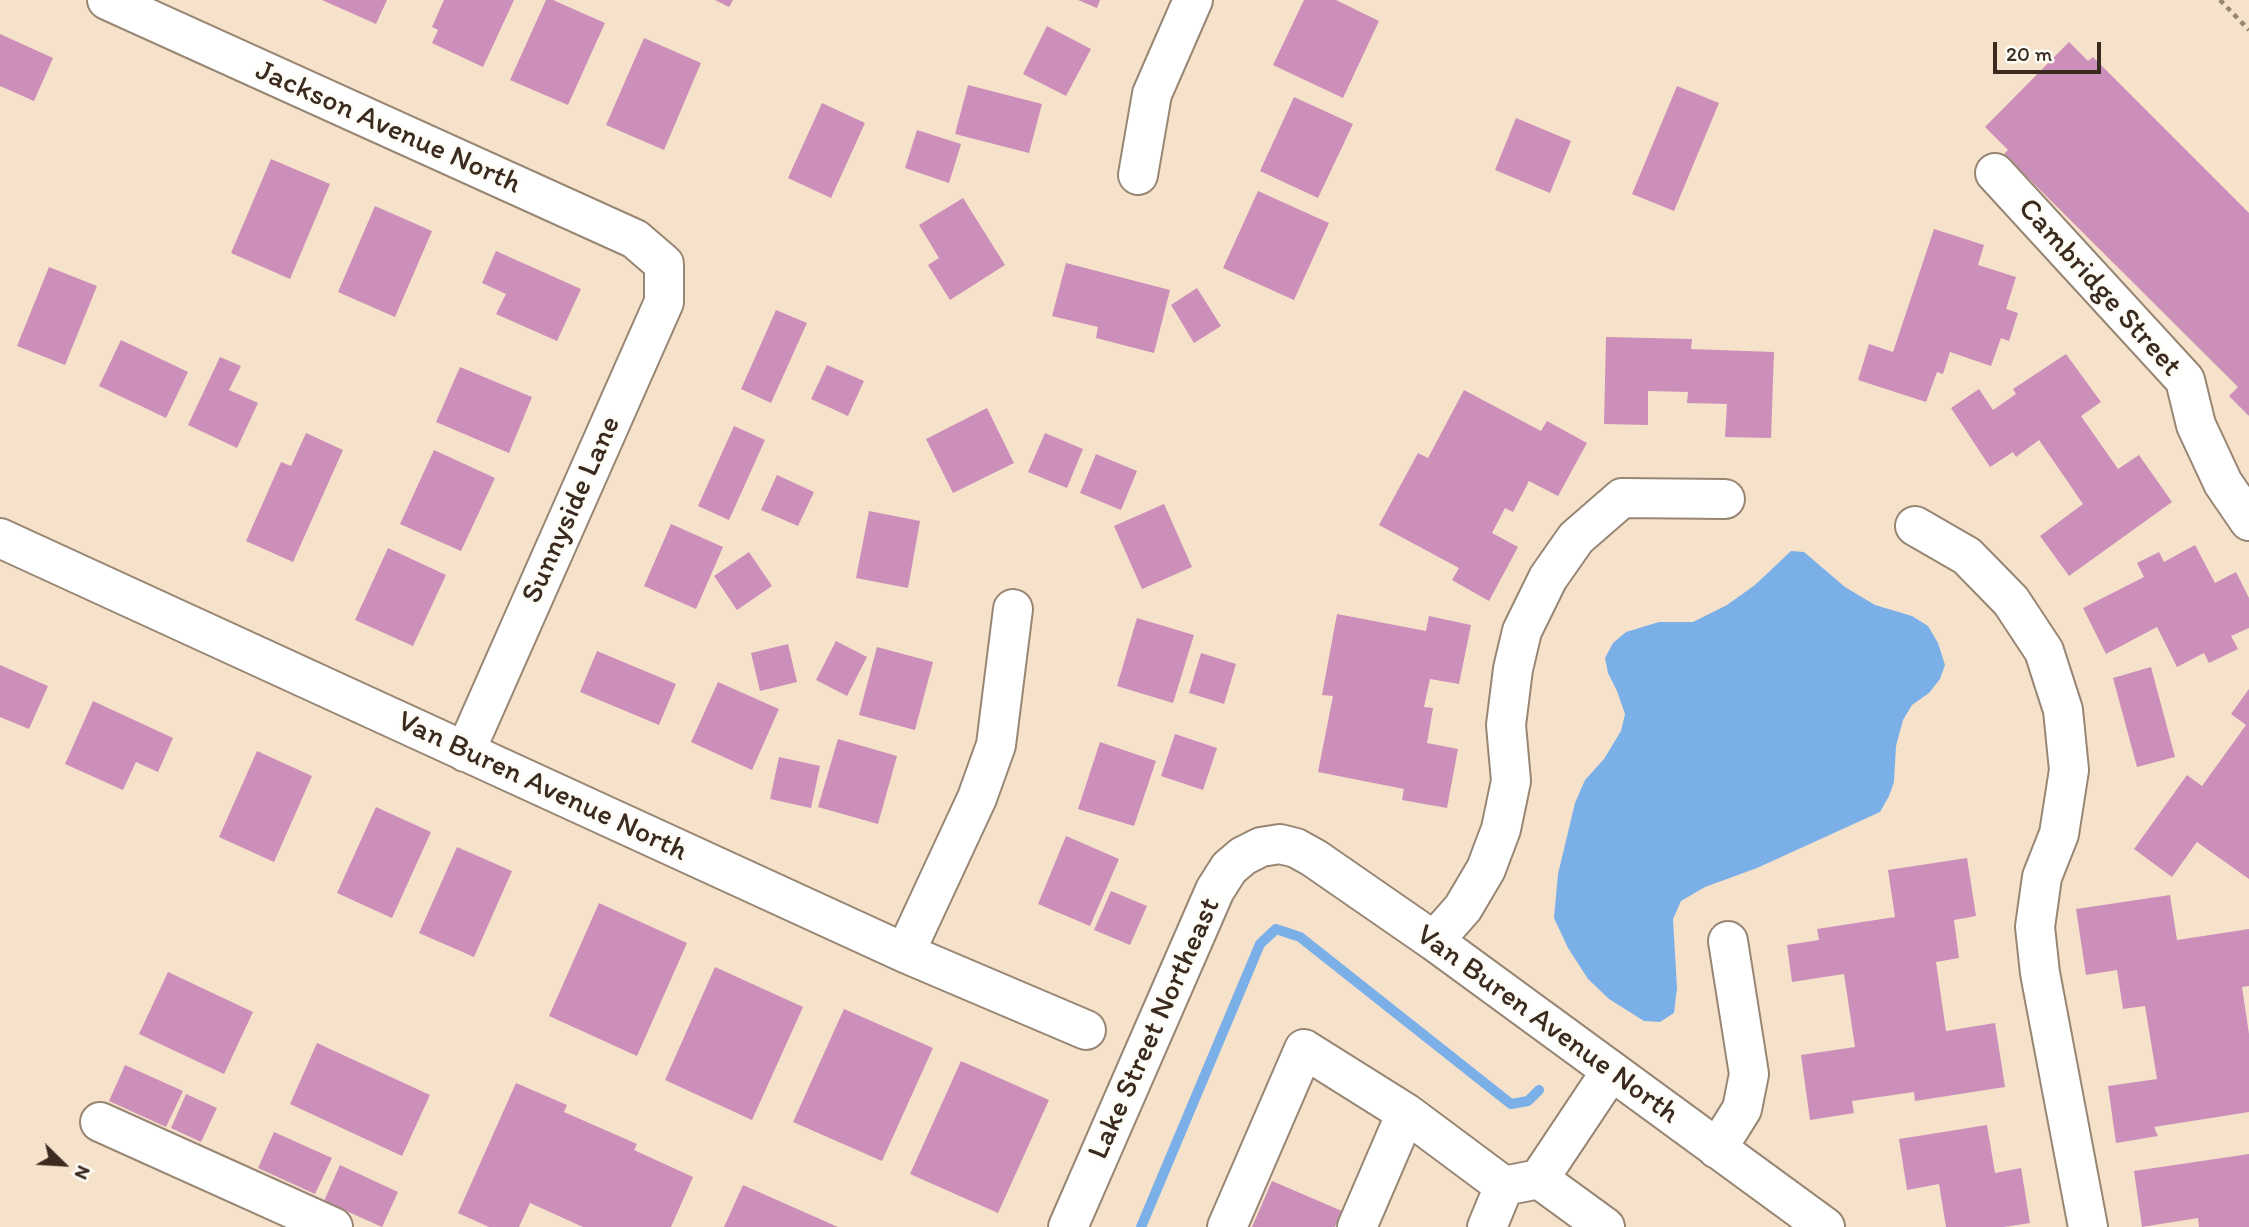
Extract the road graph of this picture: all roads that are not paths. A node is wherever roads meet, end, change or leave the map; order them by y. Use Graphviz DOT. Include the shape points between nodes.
graph roads {
  1 [pos="107,0"];
  2 [pos="1193,0"];
  3 [pos="1994,173"];
  4 [pos="1138,175"];
  5 [pos="664,264"];
  6 [pos="1725,499"];
  7 [pos="2249,521"];
  8 [pos="1915,526"];
  9 [pos="0,538"];
  10 [pos="1013,609"];
  11 [pos="465,752"];
  12 [pos="1261,847"];
  13 [pos="1728,941"];
  14 [pos="1434,942"];
  15 [pos="905,953"];
  16 [pos="1086,1031"];
  17 [pos="1611,1071"];
  18 [pos="1406,1113"];
  19 [pos="100,1122"];
  20 [pos="1717,1149"];
  21 [pos="1522,1183"];
  22 [pos="333,1227"];
  23 [pos="1068,1227"];
  24 [pos="1227,1227"];
  25 [pos="1357,1227"];
  26 [pos="1487,1227"];
  27 [pos="1605,1227"];
  28 [pos="1825,1227"];
  29 [pos="2088,1227"];
  1 -- 5 [label="street, Jackson Avenue North" via="635,239"];
  2 -- 4 [label="street" via="1152,94"];
  3 -- 7 [label="street, Cambridge Street" via="2185,380 2196,425 2223,483"];
  5 -- 11 [label="street, Sunnyside Lane" via="664,302"];
  6 -- 14 [label="street" via="1622,498 1576,538 1548,578 1522,631 1513,669 1506,726 1511,780 1502,830 1463,908"];
  8 -- 29 [label="street" via="1967,556 2011,601 2044,651 2063,710 2069,771 2059,834 2042,877 2035,927"];
  9 -- 11 [label="street, Van Buren Avenue North"];
  10 -- 15 [label="street" via="996,745 977,798"];
  11 -- 15 [label="street, Van Buren Avenue North"];
  12 -- 14 [label="street, Van Buren Avenue North" via="1280,844 1296,848"];
  12 -- 23 [label="street, Lake Street Northeast" via="1229,868 1215,890"];
  13 -- 20 [label="street" via="1749,1074 1742,1109"];
  14 -- 17 [label="street, Van Buren Avenue North"];
  15 -- 16 [label="street, Van Buren Avenue North"];
  17 -- 20 [label="street, Van Buren Avenue North"];
  17 -- 21 [label="street"];
  18 -- 21 [label="street"];
  18 -- 24 [label="street" via="1304,1049"];
  18 -- 25 [label="street"];
  19 -- 22 [label="street"];
  20 -- 28 [label="street, Van Buren Avenue North"];
  21 -- 26 [label="street"];
  21 -- 27 [label="street"];
}
